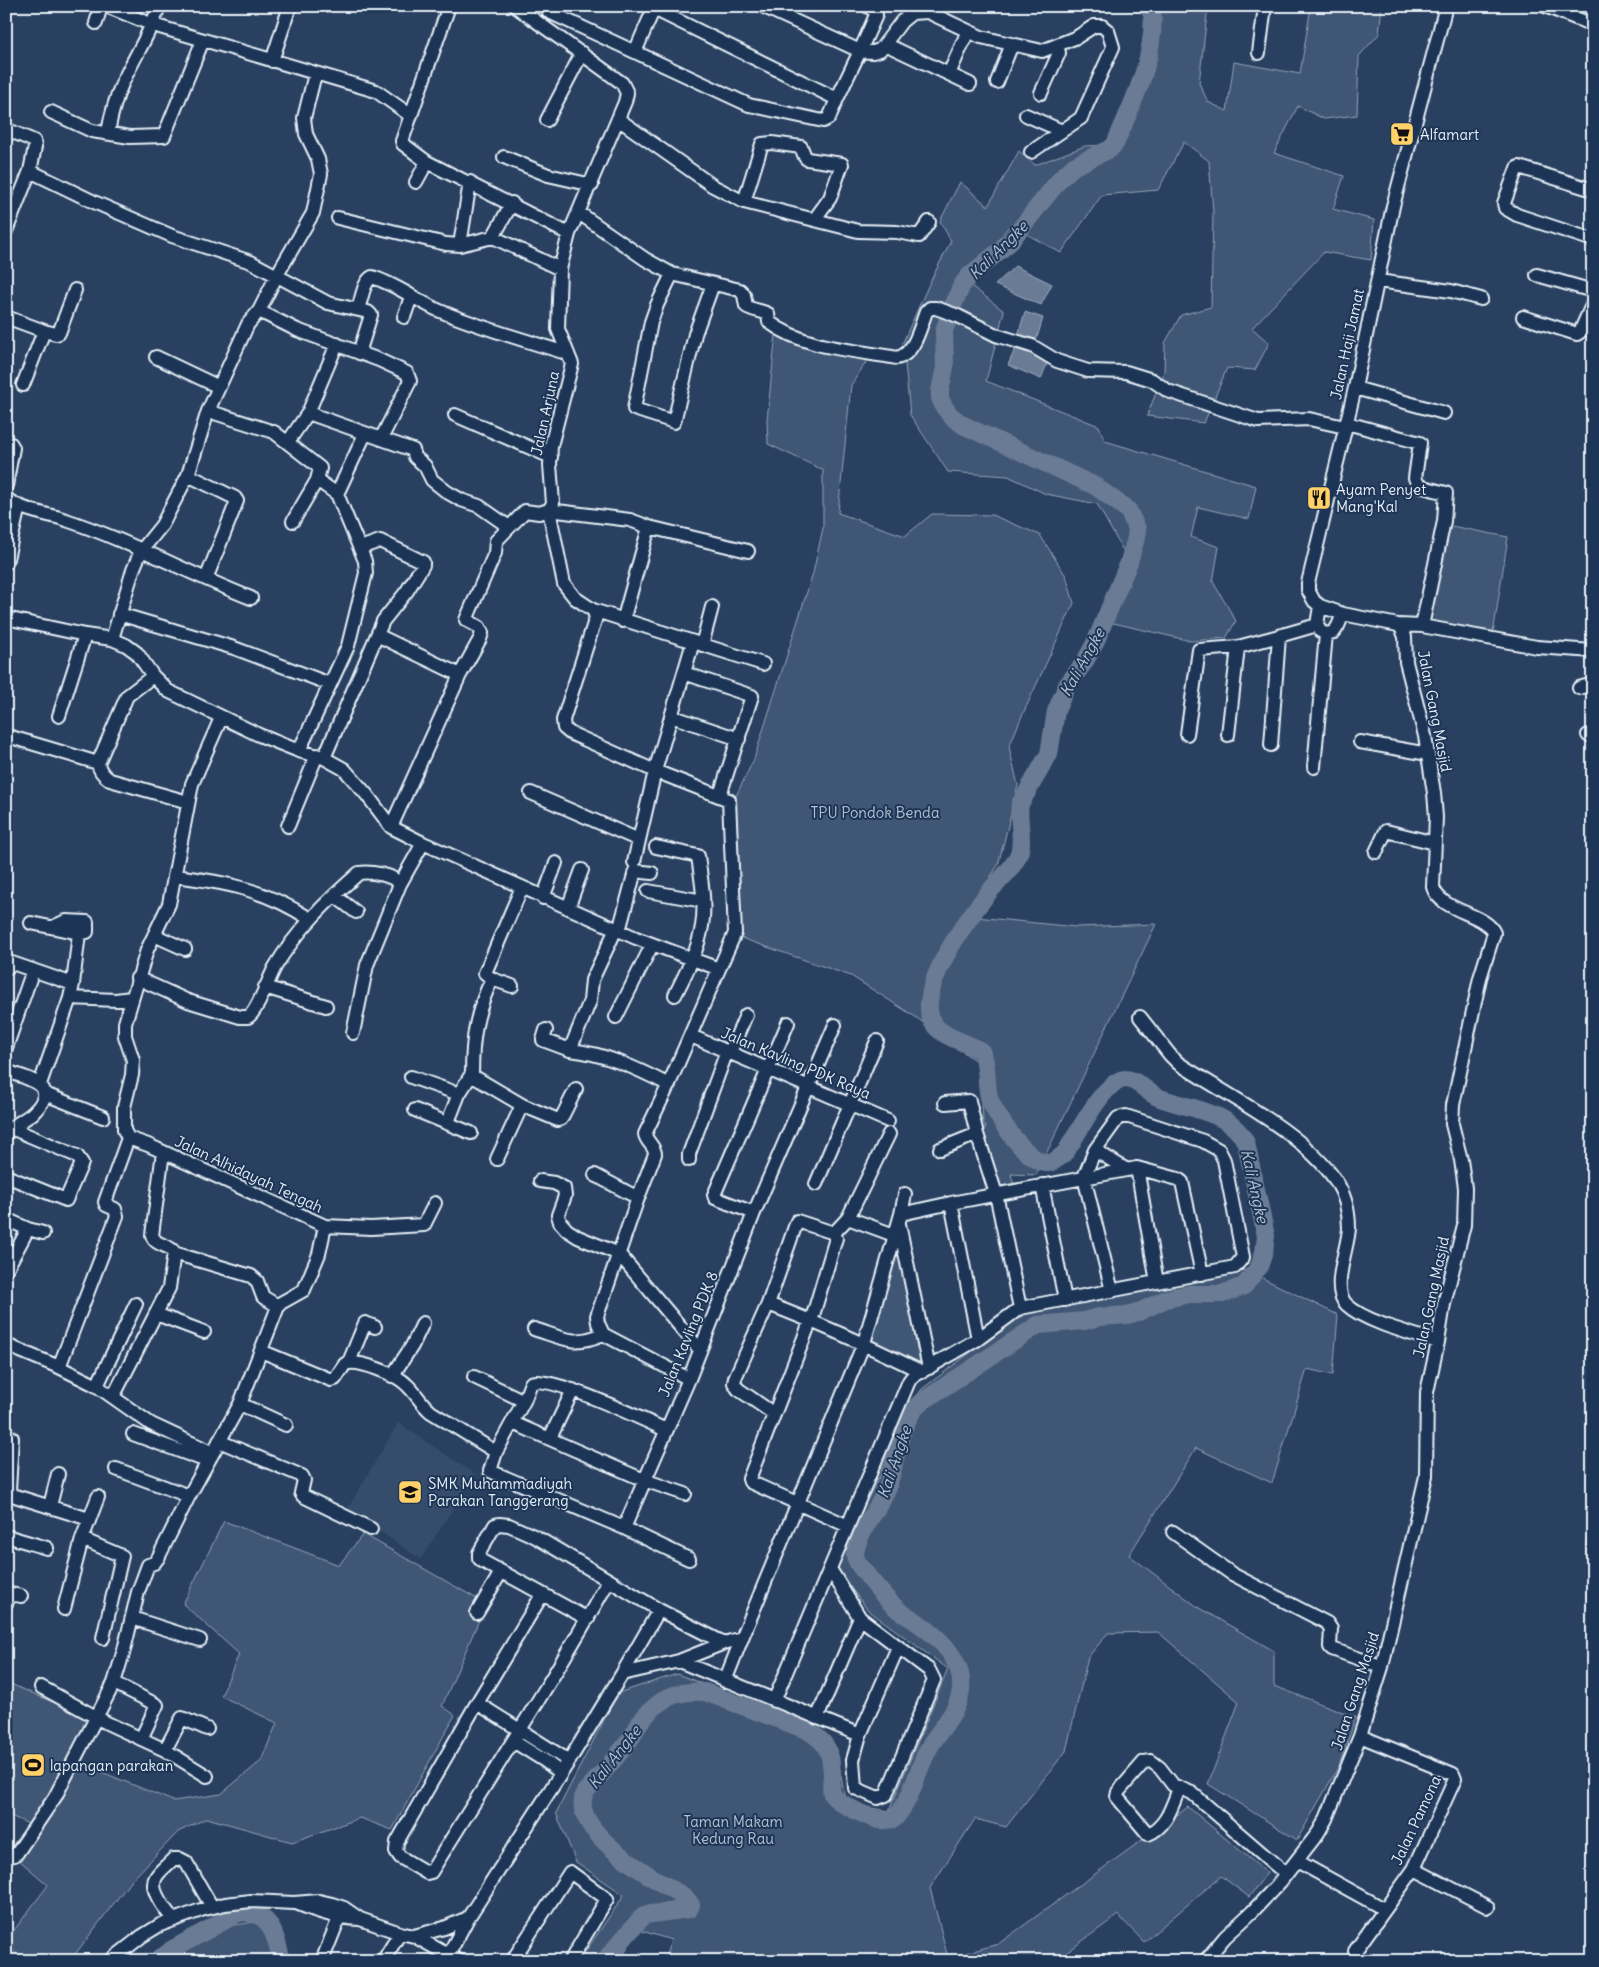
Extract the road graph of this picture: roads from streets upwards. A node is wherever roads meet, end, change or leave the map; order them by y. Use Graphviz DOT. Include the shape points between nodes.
graph roads {
  1 [pos="159,6"];
  2 [pos="290,6"];
  3 [pos="449,6"];
  4 [pos="515,6"];
  5 [pos="545,6"];
  6 [pos="762,6"];
  7 [pos="868,6"];
  8 [pos="1265,6"];
  9 [pos="1446,6"];
  10 [pos="1546,6"];
  11 [pos="106,7"];
  12 [pos="652,7"];
  13 [pos="96,23"];
  14 [pos="153,25"];
  15 [pos="1593,25"];
  16 [pos="968,31"];
  17 [pos="203,40"];
  18 [pos="885,44"];
  19 [pos="1012,44"];
  20 [pos="1057,45"];
  21 [pos="860,51"];
  22 [pos="635,52"];
  23 [pos="582,53"];
  24 [pos="1259,53"];
  25 [pos="272,61"];
  26 [pos="316,74"];
  27 [pos="949,74"];
  28 [pos="997,82"];
  29 [pos="970,84"];
  30 [pos="1041,93"];
  31 [pos="837,99"];
  32 [pos="51,112"];
  33 [pos="410,114"];
  34 [pos="1026,115"];
  35 [pos="618,119"];
  36 [pos="547,120"];
  37 [pos="6,129"];
  38 [pos="1062,131"];
  39 [pos="108,132"];
  40 [pos="1030,152"];
  41 [pos="504,157"];
  42 [pos="427,162"];
  43 [pos="30,171"];
  44 [pos="416,182"];
  45 [pos="470,182"];
  46 [pos="592,185"];
  47 [pos="1593,190"];
  48 [pos="744,202"];
  49 [pos="512,203"];
  50 [pos="579,213"];
  51 [pos="338,218"];
  52 [pos="814,220"];
  53 [pos="929,222"];
  54 [pos="6,231"];
  55 [pos="570,234"];
  56 [pos="493,237"];
  57 [pos="1593,240"];
  58 [pos="460,245"];
  59 [pos="560,269"];
  60 [pos="672,274"];
  61 [pos="277,275"];
  62 [pos="1537,275"];
  63 [pos="1378,281"];
  64 [pos="713,284"];
  65 [pos="75,290"];
  66 [pos="1593,291"];
  67 [pos="411,297"];
  68 [pos="1481,299"];
  69 [pos="1593,303"];
  70 [pos="358,309"];
  71 [pos="258,311"];
  72 [pos="1523,316"];
  73 [pos="6,317"];
  74 [pos="404,317"];
  75 [pos="44,331"];
  76 [pos="337,344"];
  77 [pos="359,353"];
  78 [pos="566,353"];
  79 [pos="156,357"];
  80 [pos="23,384"];
  81 [pos="219,387"];
  82 [pos="1355,388"];
  83 [pos="208,411"];
  84 [pos="308,413"];
  85 [pos="1444,413"];
  86 [pos="455,415"];
  87 [pos="1346,425"];
  88 [pos="364,434"];
  89 [pos="381,439"];
  90 [pos="288,442"];
  91 [pos="6,443"];
  92 [pos="551,457"];
  93 [pos="188,475"];
  94 [pos="317,480"];
  95 [pos="6,486"];
  96 [pos="337,494"];
  97 [pos="6,498"];
  98 [pos="19,506"];
  99 [pos="549,510"];
  100 [pos="293,521"];
  101 [pos="509,527"];
  102 [pos="649,527"];
  103 [pos="360,548"];
  104 [pos="141,551"];
  105 [pos="748,551"];
  106 [pos="6,563"];
  107 [pos="206,579"];
  108 [pos="251,598"];
  109 [pos="1320,606"];
  110 [pos="712,607"];
  111 [pos="593,610"];
  112 [pos="119,614"];
  113 [pos="1343,614"];
  114 [pos="6,618"];
  115 [pos="623,621"];
  116 [pos="1398,625"];
  117 [pos="1422,626"];
  118 [pos="1321,629"];
  119 [pos="85,635"];
  120 [pos="377,635"];
  121 [pos="1279,636"];
  122 [pos="112,639"];
  123 [pos="696,647"];
  124 [pos="1238,647"];
  125 [pos="1593,651"];
  126 [pos="763,664"];
  127 [pos="684,673"];
  128 [pos="460,675"];
  129 [pos="153,676"];
  130 [pos="330,684"];
  131 [pos="1593,684"];
  132 [pos="1579,688"];
  133 [pos="59,716"];
  134 [pos="671,716"];
  135 [pos="222,718"];
  136 [pos="1188,734"];
  137 [pos="1228,735"];
  138 [pos="11,737"];
  139 [pos="739,739"];
  140 [pos="1360,742"];
  141 [pos="1271,745"];
  142 [pos="299,751"];
  143 [pos="1428,754"];
  144 [pos="321,756"];
  145 [pos="98,763"];
  146 [pos="1314,767"];
  147 [pos="656,771"];
  148 [pos="531,793"];
  149 [pos="724,797"];
  150 [pos="180,800"];
  151 [pos="288,826"];
  152 [pos="391,827"];
  153 [pos="639,840"];
  154 [pos="1435,843"];
  155 [pos="423,844"];
  156 [pos="656,847"];
  157 [pos="1376,852"];
  158 [pos="634,862"];
  159 [pos="556,863"];
  160 [pos="582,870"];
  161 [pos="652,873"];
  162 [pos="174,876"];
  163 [pos="400,884"];
  164 [pos="522,887"];
  165 [pos="648,891"];
  166 [pos="335,896"];
  167 [pos="543,898"];
  168 [pos="703,901"];
  169 [pos="568,908"];
  170 [pos="356,912"];
  171 [pos="310,919"];
  172 [pos="31,923"];
  173 [pos="617,929"];
  174 [pos="154,935"];
  175 [pos="652,945"];
  176 [pos="184,949"];
  177 [pos="692,960"];
  178 [pos="6,969"];
  179 [pos="719,969"];
  180 [pos="32,970"];
  181 [pos="137,978"];
  182 [pos="492,978"];
  183 [pos="73,984"];
  184 [pos="265,986"];
  185 [pos="512,986"];
  186 [pos="675,995"];
  187 [pos="70,998"];
  188 [pos="131,998"];
  189 [pos="326,1006"];
  190 [pos="746,1015"];
  191 [pos="616,1017"];
  192 [pos="1140,1017"];
  193 [pos="788,1022"];
  194 [pos="835,1025"];
  195 [pos="546,1030"];
  196 [pos="353,1033"];
  197 [pos="691,1036"];
  198 [pos="877,1041"];
  199 [pos="6,1048"];
  200 [pos="570,1050"];
  201 [pos="728,1052"];
  202 [pos="768,1069"];
  203 [pos="6,1071"];
  204 [pos="472,1075"];
  205 [pos="411,1077"];
  206 [pos="669,1085"];
  207 [pos="809,1087"];
  208 [pos="42,1089"];
  209 [pos="576,1089"];
  210 [pos="459,1094"];
  211 [pos="945,1103"];
  212 [pos="850,1104"];
  213 [pos="522,1105"];
  214 [pos="415,1110"];
  215 [pos="103,1117"];
  216 [pos="888,1121"];
  217 [pos="448,1122"];
  218 [pos="11,1125"];
  219 [pos="471,1133"];
  220 [pos="889,1134"];
  221 [pos="977,1134"];
  222 [pos="128,1138"];
  223 [pos="940,1149"];
  224 [pos="1095,1150"];
  225 [pos="163,1152"];
  226 [pos="497,1159"];
  227 [pos="689,1160"];
  228 [pos="1132,1169"];
  229 [pos="595,1175"];
  230 [pos="6,1176"];
  231 [pos="1084,1177"];
  232 [pos="540,1181"];
  233 [pos="816,1184"];
  234 [pos="1042,1185"];
  235 [pos="904,1194"];
  236 [pos="996,1194"];
  237 [pos="638,1198"];
  238 [pos="951,1202"];
  239 [pos="435,1203"];
  240 [pos="754,1213"];
  241 [pos="848,1218"];
  242 [pos="6,1219"];
  243 [pos="898,1224"];
  244 [pos="325,1226"];
  245 [pos="28,1229"];
  246 [pos="43,1233"];
  247 [pos="834,1233"];
  248 [pos="174,1253"];
  249 [pos="619,1254"];
  250 [pos="6,1270"];
  251 [pos="1202,1274"];
  252 [pos="1157,1282"];
  253 [pos="1112,1291"];
  254 [pos="1065,1300"];
  255 [pos="136,1304"];
  256 [pos="768,1304"];
  257 [pos="278,1306"];
  258 [pos="1020,1308"];
  259 [pos="156,1314"];
  260 [pos="811,1320"];
  261 [pos="423,1323"];
  262 [pos="375,1327"];
  263 [pos="534,1329"];
  264 [pos="204,1332"];
  265 [pos="603,1334"];
  266 [pos="978,1339"];
  267 [pos="1438,1342"];
  268 [pos="864,1344"];
  269 [pos="6,1345"];
  270 [pos="700,1350"];
  271 [pos="261,1351"];
  272 [pos="350,1362"];
  273 [pos="60,1367"];
  274 [pos="925,1370"];
  275 [pos="392,1376"];
  276 [pos="474,1377"];
  277 [pos="689,1379"];
  278 [pos="97,1386"];
  279 [pos="573,1390"];
  280 [pos="113,1397"];
  281 [pos="524,1401"];
  282 [pos="240,1404"];
  283 [pos="774,1414"];
  284 [pos="513,1423"];
  285 [pos="286,1425"];
  286 [pos="666,1430"];
  287 [pos="6,1434"];
  288 [pos="133,1434"];
  289 [pos="550,1438"];
  290 [pos="213,1452"];
  291 [pos="496,1452"];
  292 [pos="116,1469"];
  293 [pos="58,1474"];
  294 [pos="644,1480"];
  295 [pos="685,1494"];
  296 [pos="188,1496"];
  297 [pos="98,1497"];
  298 [pos="796,1503"];
  299 [pos="50,1506"];
  300 [pos="89,1519"];
  301 [pos="848,1526"];
  302 [pos="624,1528"];
  303 [pos="371,1529"];
  304 [pos="1173,1532"];
  305 [pos="6,1536"];
  306 [pos="82,1539"];
  307 [pos="47,1548"];
  308 [pos="688,1559"];
  309 [pos="830,1568"];
  310 [pos="501,1572"];
  311 [pos="609,1580"];
  312 [pos="542,1595"];
  313 [pos="21,1596"];
  314 [pos="6,1603"];
  315 [pos="64,1609"];
  316 [pos="659,1610"];
  317 [pos="477,1613"];
  318 [pos="132,1618"];
  319 [pos="860,1618"];
  320 [pos="588,1619"];
  321 [pos="103,1638"];
  322 [pos="742,1638"];
  323 [pos="200,1640"];
  324 [pos="724,1643"];
  325 [pos="898,1647"];
  326 [pos="679,1661"];
  327 [pos="1382,1668"];
  328 [pos="622,1674"];
  329 [pos="725,1681"];
  330 [pos="114,1683"];
  331 [pos="41,1687"];
  332 [pos="774,1701"];
  333 [pos="477,1703"];
  334 [pos="96,1718"];
  335 [pos="817,1718"];
  336 [pos="208,1729"];
  337 [pos="860,1735"];
  338 [pos="516,1736"];
  339 [pos="1360,1736"];
  340 [pos="141,1738"];
  341 [pos="165,1750"];
  342 [pos="569,1762"];
  343 [pos="561,1773"];
  344 [pos="207,1776"];
  345 [pos="1179,1789"];
  346 [pos="6,1856"];
  347 [pos="1297,1861"];
  348 [pos="1414,1869"];
  349 [pos="1286,1874"];
  350 [pos="294,1902"];
  351 [pos="212,1907"];
  352 [pos="1488,1907"];
  353 [pos="1384,1909"];
  354 [pos="340,1918"];
  355 [pos="468,1918"];
  356 [pos="360,1919"];
  357 [pos="173,1920"];
  358 [pos="400,1933"];
  359 [pos="414,1936"];
  360 [pos="451,1959"];
  361 [pos="110,1961"];
  362 [pos="322,1961"];
  363 [pos="383,1961"];
  364 [pos="512,1961"];
  365 [pos="570,1961"];
  366 [pos="1205,1961"];
  367 [pos="1362,1961"];
  1 -- 14 [label="street"];
  2 -- 25 [label="street"];
  3 -- 33 [label="street"];
  4 -- 23 [label="street, Jalan Arjuna"];
  5 -- 22 [label="street" via="549,12"];
  6 -- 21 [label="street"];
  7 -- 21 [label="street" via="876,15"];
  8 -- 24 [label="street"];
  9 -- 63 [label="street, Jalan Haji Jamat" via="1393,206"];
  10 -- 15 [label="street"];
  11 -- 13 [label="street"];
  11 -- 14 [label="street"];
  12 -- 22 [label="street"];
  12 -- 31 [label="street"];
  14 -- 17 [label="street"];
  14 -- 39 [label="street" via="122,83"];
  16 -- 18 [label="street" via="928,12 912,13"];
  16 -- 19 [label="street"];
  16 -- 27 [label="street"];
  17 -- 25 [label="street"];
  17 -- 39 [label="street" via="164,136 130,137"];
  18 -- 21 [label="street" via="873,52"];
  18 -- 27 [label="street"];
  19 -- 20 [label="street" via="1042,51"];
  19 -- 28 [label="street"];
  20 -- 30 [label="street" via="1059,53"];
  20 -- 38 [label="street" via="1094,26 1102,26 1108,31 1113,47 1081,118"];
  21 -- 31 [label="street"];
  22 -- 31 [label="street" via="762,109 823,121 829,118"];
  23 -- 35 [label="street, Jalan Arjuna" via="625,87 625,102"];
  23 -- 36 [label="street"];
  25 -- 26 [label="street"];
  26 -- 33 [label="street" via="380,93"];
  26 -- 61 [label="street" via="304,127 322,174 319,192 314,213"];
  27 -- 29 [label="street"];
  32 -- 39 [label="street" via="88,130"];
  33 -- 42 [label="street" via="402,142"];
  34 -- 38 [label="street"];
  35 -- 46 [label="street, Jalan Arjuna"];
  35 -- 48 [label="street" via="713,186"];
  37 -- 43 [label="street" via="34,141"];
  38 -- 40 [label="street"];
  41 -- 46 [label="street" via="548,175"];
  42 -- 44 [label="street"];
  42 -- 45 [label="street"];
  43 -- 54 [label="street"];
  43 -- 61 [label="street" via="172,236 242,258"];
  45 -- 49 [label="street"];
  45 -- 58 [label="street"];
  46 -- 50 [label="street, Jalan Arjuna"];
  47 -- 57 [label="street" via="1519,167 1504,203 1505,208 1517,215"];
  48 -- 52 [label="street"];
  48 -- 52 [label="street" via="762,144 802,147 806,158 842,164 830,198"];
  49 -- 55 [label="street"];
  49 -- 56 [label="street"];
  50 -- 55 [label="street, Jalan Arjuna"];
  50 -- 60 [label="street"];
  51 -- 58 [label="street"];
  52 -- 53 [label="street" via="858,232 897,232 918,236"];
  55 -- 59 [label="street, Jalan Arjuna"];
  56 -- 58 [label="street"];
  56 -- 59 [label="street"];
  59 -- 78 [label="street, Jalan Arjuna" via="558,328"];
  60 -- 64 [label="street"];
  60 -- 64 [label="street" via="651,322 634,410 674,422 695,334"];
  61 -- 70 [label="street" via="328,303"];
  61 -- 71 [label="street"];
  62 -- 66 [label="street"];
  63 -- 68 [label="street" via="1450,291"];
  63 -- 82 [label="street, Jalan Haji Jamat"];
  64 -- 87 [label="street" via="740,290 746,306 768,314 770,322 781,331 817,344 898,358 910,350 926,312 936,308 996,335 1032,346 1056,361 1088,371 1126,372 1152,380 1168,391 1258,422 1309,419"];
  65 -- 75 [label="street" via="58,333"];
  67 -- 70 [label="street" via="372,277 368,279"];
  67 -- 74 [label="street"];
  67 -- 78 [label="street" via="460,319"];
  69 -- 72 [label="street" via="1577,334"];
  70 -- 77 [label="street" via="370,315"];
  71 -- 76 [label="street"];
  71 -- 81 [label="street" via="248,324"];
  73 -- 75 [label="street"];
  75 -- 80 [label="street"];
  76 -- 77 [label="street"];
  76 -- 84 [label="street"];
  77 -- 89 [label="street" via="410,376"];
  78 -- 92 [label="street, Jalan Arjuna" via="572,364"];
  79 -- 81 [label="street"];
  81 -- 83 [label="street"];
  82 -- 85 [label="street"];
  82 -- 87 [label="street, Jalan Haji Jamat"];
  83 -- 90 [label="street" via="274,432"];
  83 -- 93 [label="street"];
  84 -- 88 [label="street"];
  84 -- 90 [label="street"];
  86 -- 92 [label="street"];
  87 -- 109 [label="street, Jalan Haji Jamat" via="1308,583 1310,596"];
  87 -- 117 [label="street" via="1420,443 1416,483 1446,493 1444,521"];
  88 -- 89 [label="street"];
  88 -- 96 [label="street"];
  89 -- 101 [label="street" via="413,450 432,480"];
  90 -- 94 [label="street" via="320,468"];
  91 -- 95 [label="street" via="13,448"];
  92 -- 99 [label="street, Jalan Arjuna" via="553,503"];
  93 -- 104 [label="street" via="162,525"];
  93 -- 107 [label="street" via="237,501"];
  94 -- 96 [label="street"];
  94 -- 100 [label="street"];
  96 -- 103 [label="street"];
  97 -- 98 [label="street"];
  98 -- 104 [label="street" via="86,526"];
  98 -- 106 [label="street"];
  99 -- 101 [label="street" via="539,513 525,511"];
  99 -- 102 [label="street" via="630,520"];
  99 -- 111 [label="street, Jalan Arjuna" via="564,584 575,598"];
  101 -- 128 [label="street" via="496,541 495,553 466,620 479,627 482,633"];
  102 -- 105 [label="street"];
  102 -- 115 [label="street"];
  103 -- 120 [label="street" via="379,540 423,564 407,591 385,617"];
  103 -- 130 [label="street" via="366,567 364,584 352,635"];
  104 -- 107 [label="street"];
  104 -- 112 [label="street"];
  107 -- 108 [label="street"];
  109 -- 113 [label="street"];
  109 -- 118 [label="street"];
  110 -- 123 [label="street"];
  111 -- 115 [label="street, Jalan Arjuna"];
  111 -- 147 [label="street" via="596,617 564,728"];
  112 -- 122 [label="street"];
  112 -- 130 [label="street" via="234,648"];
  113 -- 116 [label="street"];
  113 -- 118 [label="street" via="1334,632"];
  114 -- 119 [label="street"];
  115 -- 123 [label="street, Jalan Arjuna"];
  116 -- 117 [label="street"];
  116 -- 143 [label="street, Jalan Gang Masjid" via="1405,637 1406,662"];
  117 -- 125 [label="street" via="1537,647"];
  118 -- 121 [label="street"];
  118 -- 146 [label="street"];
  119 -- 122 [label="street"];
  119 -- 133 [label="street"];
  120 -- 128 [label="street"];
  120 -- 144 [label="street"];
  121 -- 124 [label="street"];
  121 -- 141 [label="street"];
  122 -- 129 [label="street" via="138,653"];
  123 -- 126 [label="street, Jalan Arjuna"];
  123 -- 127 [label="street"];
  124 -- 136 [label="street" via="1201,649 1198,652"];
  124 -- 137 [label="street"];
  127 -- 134 [label="street"];
  127 -- 139 [label="street" via="752,696"];
  128 -- 152 [label="street"];
  129 -- 135 [label="street" via="168,691"];
  129 -- 145 [label="street" via="127,696"];
  130 -- 142 [label="street"];
  131 -- 132 [label="street"];
  134 -- 139 [label="street"];
  134 -- 147 [label="street"];
  135 -- 142 [label="street"];
  135 -- 162 [label="street" via="192,784"];
  138 -- 145 [label="street"];
  139 -- 149 [label="street"];
  140 -- 143 [label="street"];
  142 -- 144 [label="street"];
  143 -- 154 [label="street, Jalan Gang Masjid" via="1435,804"];
  144 -- 151 [label="street"];
  144 -- 152 [label="street" via="350,774"];
  145 -- 150 [label="street" via="103,775 110,780"];
  147 -- 149 [label="street"];
  147 -- 153 [label="street"];
  148 -- 153 [label="street"];
  149 -- 179 [label="street" via="735,933"];
  152 -- 155 [label="street"];
  153 -- 158 [label="street"];
  154 -- 157 [label="street" via="1389,831 1384,834"];
  154 -- 267 [label="street, Jalan Gang Masjid" via="1435,895 1488,925 1494,934 1480,978 1453,1105 1452,1124 1466,1200 1464,1225"];
  155 -- 163 [label="street"];
  155 -- 164 [label="street"];
  156 -- 168 [label="street" via="698,856"];
  159 -- 167 [label="street"];
  160 -- 169 [label="street"];
  161 -- 173 [label="street" via="635,871"];
  162 -- 171 [label="street" via="223,882 247,889 297,910"];
  162 -- 174 [label="street" via="169,904"];
  163 -- 166 [label="street" via="398,880 361,872"];
  163 -- 196 [label="street" via="367,965"];
  164 -- 167 [label="street"];
  164 -- 182 [label="street" via="486,971"];
  165 -- 168 [label="street"];
  166 -- 170 [label="street"];
  166 -- 171 [label="street"];
  167 -- 169 [label="street"];
  168 -- 177 [label="street" via="702,925"];
  169 -- 173 [label="street"];
  171 -- 184 [label="street" via="289,945"];
  172 -- 183 [label="street" via="52,926 87,922 87,932 79,933"];
  173 -- 175 [label="street"];
  173 -- 200 [label="street" via="592,980 590,1001"];
  174 -- 176 [label="street"];
  174 -- 181 [label="street"];
  175 -- 177 [label="street"];
  175 -- 191 [label="street"];
  177 -- 179 [label="street"];
  177 -- 186 [label="street"];
  178 -- 180 [label="street" via="12,962"];
  179 -- 197 [label="street"];
  180 -- 183 [label="street"];
  180 -- 199 [label="street"];
  181 -- 184 [label="street" via="188,1001 244,1018 254,1013"];
  181 -- 188 [label="street"];
  182 -- 185 [label="street"];
  182 -- 204 [label="street" via="481,1001 472,1045"];
  183 -- 187 [label="street"];
  184 -- 189 [label="street"];
  187 -- 188 [label="street"];
  187 -- 208 [label="street"];
  188 -- 222 [label="street" via="125,1022 133,1060 124,1107 124,1130"];
  190 -- 201 [label="street"];
  192 -- 267 [label="street" via="1178,1063 1290,1134 1317,1158 1336,1181 1347,1207 1349,1229 1340,1284 1340,1295 1346,1305 1372,1319"];
  193 -- 202 [label="street"];
  194 -- 207 [label="street, Jalan Kavling PDK 8"];
  195 -- 200 [label="street" via="543,1040"];
  197 -- 201 [label="street, Jalan Kavling PDK Raya"];
  197 -- 206 [label="street"];
  198 -- 212 [label="street"];
  200 -- 206 [label="street" via="594,1053 632,1066"];
  201 -- 202 [label="street, Jalan Kavling PDK Raya"];
  201 -- 227 [label="street"];
  202 -- 207 [label="street, Jalan Kavling PDK Raya"];
  202 -- 240 [label="street" via="714,1195"];
  203 -- 208 [label="street"];
  204 -- 210 [label="street"];
  204 -- 213 [label="street"];
  205 -- 210 [label="street"];
  206 -- 237 [label="street" via="645,1134 655,1154"];
  207 -- 212 [label="street, Jalan Kavling PDK Raya"];
  207 -- 240 [label="street, Jalan Kavling PDK 8"];
  208 -- 215 [label="street"];
  208 -- 218 [label="street" via="33,1113"];
  209 -- 213 [label="street" via="560,1120"];
  210 -- 217 [label="street"];
  211 -- 221 [label="street" via="969,1101"];
  212 -- 216 [label="street, Jalan Kavling PDK Raya"];
  212 -- 233 [label="street"];
  213 -- 226 [label="street"];
  214 -- 217 [label="street"];
  217 -- 219 [label="street"];
  218 -- 230 [label="street" via="77,1156 82,1166 66,1200"];
  220 -- 241 [label="street"];
  221 -- 223 [label="street"];
  221 -- 236 [label="street"];
  222 -- 225 [label="street, Jalan Alhidayah Tengah"];
  222 -- 273 [label="street" via="105,1202 115,1209 117,1216"];
  224 -- 228 [label="street"];
  224 -- 231 [label="street"];
  224 -- 251 [label="street" via="1118,1118 1126,1116 1204,1141 1219,1150 1224,1160 1243,1257 1235,1267"];
  225 -- 244 [label="street, Jalan Alhidayah Tengah"];
  225 -- 248 [label="street" via="152,1235 154,1241"];
  228 -- 231 [label="street"];
  228 -- 251 [label="street" via="1182,1182"];
  228 -- 252 [label="street"];
  229 -- 237 [label="street"];
  231 -- 234 [label="street"];
  231 -- 253 [label="street"];
  232 -- 249 [label="street" via="564,1188 565,1196 558,1215 567,1230"];
  234 -- 236 [label="street"];
  234 -- 254 [label="street"];
  235 -- 243 [label="street"];
  236 -- 238 [label="street"];
  236 -- 258 [label="street"];
  237 -- 249 [label="street"];
  238 -- 243 [label="street"];
  238 -- 266 [label="street"];
  239 -- 244 [label="street, Jalan Alhidayah Tengah" via="424,1226"];
  240 -- 270 [label="street, Jalan Kavling PDK 8"];
  241 -- 243 [label="street"];
  241 -- 247 [label="street"];
  242 -- 245 [label="street"];
  243 -- 268 [label="street"];
  243 -- 274 [label="street"];
  244 -- 257 [label="street" via="319,1254 304,1290"];
  245 -- 246 [label="street"];
  245 -- 250 [label="street"];
  247 -- 256 [label="street" via="797,1221"];
  247 -- 260 [label="street" via="836,1238"];
  248 -- 257 [label="street" via="251,1276 257,1281 263,1297"];
  248 -- 259 [label="street" via="169,1288"];
  249 -- 265 [label="street" via="598,1311 598,1323"];
  249 -- 270 [label="street"];
  251 -- 252 [label="street"];
  252 -- 253 [label="street"];
  253 -- 254 [label="street"];
  254 -- 258 [label="street"];
  255 -- 278 [label="street"];
  256 -- 260 [label="street"];
  256 -- 283 [label="street" via="734,1383"];
  257 -- 271 [label="street"];
  258 -- 266 [label="street"];
  259 -- 264 [label="street"];
  259 -- 280 [label="street"];
  260 -- 268 [label="street"];
  260 -- 283 [label="street"];
  261 -- 275 [label="street"];
  262 -- 272 [label="street" via="365,1323"];
  263 -- 265 [label="street" via="574,1341"];
  265 -- 277 [label="street"];
  266 -- 274 [label="street"];
  267 -- 327 [label="street, Jalan Gang Masjid" via="1426,1403 1426,1476"];
  268 -- 274 [label="street"];
  268 -- 298 [label="street"];
  269 -- 273 [label="street"];
  270 -- 277 [label="street, Jalan Kavling PDK 8"];
  271 -- 272 [label="street" via="332,1380"];
  271 -- 282 [label="street"];
  272 -- 275 [label="street"];
  273 -- 278 [label="street"];
  274 -- 301 [label="street" via="909,1381"];
  275 -- 291 [label="street" via="407,1384 430,1412"];
  276 -- 281 [label="street"];
  277 -- 286 [label="street, Jalan Kavling PDK 8"];
  278 -- 280 [label="street"];
  279 -- 281 [label="street" via="534,1381"];
  279 -- 286 [label="street"];
  279 -- 289 [label="street"];
  280 -- 290 [label="street" via="151,1424"];
  281 -- 284 [label="street"];
  282 -- 285 [label="street"];
  282 -- 290 [label="street"];
  283 -- 298 [label="street" via="749,1480"];
  284 -- 289 [label="street"];
  284 -- 291 [label="street"];
  286 -- 294 [label="street, Jalan Kavling PDK 8"];
  287 -- 299 [label="street" via="12,1438 9,1490 12,1495"];
  288 -- 290 [label="street"];
  289 -- 294 [label="street"];
  290 -- 296 [label="street"];
  290 -- 303 [label="street" via="302,1476 303,1496"];
  291 -- 302 [label="street" via="490,1471"];
  292 -- 296 [label="street"];
  293 -- 299 [label="street"];
  294 -- 295 [label="street"];
  294 -- 302 [label="street, Jalan Kavling PDK 8"];
  296 -- 318 [label="street" via="158,1558 148,1566"];
  297 -- 300 [label="street"];
  298 -- 301 [label="street"];
  298 -- 322 [label="street"];
  299 -- 300 [label="street"];
  300 -- 306 [label="street"];
  301 -- 309 [label="street"];
  302 -- 308 [label="street"];
  304 -- 327 [label="street" via="1230,1579 1327,1623 1332,1629 1332,1650"];
  305 -- 307 [label="street"];
  306 -- 315 [label="street"];
  306 -- 321 [label="street" via="122,1556"];
  309 -- 319 [label="street"];
  309 -- 332 [label="street"];
  310 -- 311 [label="street" via="479,1558 479,1553 492,1529 504,1524 536,1537"];
  310 -- 312 [label="street"];
  310 -- 317 [label="street"];
  311 -- 316 [label="street"];
  311 -- 320 [label="street"];
  312 -- 320 [label="street"];
  312 -- 333 [label="street"];
  313 -- 314 [label="street" via="11,1594"];
  316 -- 324 [label="street"];
  316 -- 328 [label="street"];
  318 -- 323 [label="street"];
  318 -- 330 [label="street"];
  319 -- 325 [label="street"];
  319 -- 335 [label="street"];
  320 -- 338 [label="street"];
  322 -- 324 [label="street"];
  322 -- 329 [label="street"];
  324 -- 326 [label="street"];
  325 -- 337 [label="street"];
  325 -- 337 [label="street" via="929,1670 934,1680 884,1797 878,1798 855,1788 853,1760"];
  326 -- 328 [label="street"];
  326 -- 329 [label="street"];
  327 -- 339 [label="street, Jalan Gang Masjid"];
  328 -- 342 [label="street"];
  329 -- 332 [label="street"];
  330 -- 334 [label="street"];
  330 -- 340 [label="street" via="157,1705"];
  331 -- 334 [label="street"];
  332 -- 335 [label="street"];
  333 -- 338 [label="street"];
  333 -- 338 [label="street" via="397,1842 396,1851 400,1857 430,1872"];
  334 -- 340 [label="street"];
  334 -- 346 [label="street" via="55,1797 17,1852"];
  335 -- 337 [label="street"];
  336 -- 341 [label="street" via="182,1718"];
  338 -- 342 [label="street"];
  338 -- 343 [label="street"];
  339 -- 347 [label="street, Jalan Gang Masjid" via="1326,1819"];
  339 -- 348 [label="street, Jalan Pamona" via="1454,1775 1455,1781"];
  340 -- 341 [label="street"];
  341 -- 344 [label="street"];
  342 -- 343 [label="street"];
  343 -- 355 [label="street"];
  345 -- 345 [label="street" via="1167,1817 1148,1834 1117,1797 1118,1792 1148,1761 1154,1762"];
  345 -- 349 [label="street" via="1192,1793"];
  347 -- 349 [label="street, Jalan Gang Masjid"];
  347 -- 353 [label="street"];
  348 -- 352 [label="street"];
  348 -- 353 [label="street, Jalan Pamona"];
  349 -- 366 [label="street, Jalan Gang Masjid"];
  350 -- 351 [label="street" via="251,1901"];
  350 -- 354 [label="street"];
  350 -- 356 [label="street" via="332,1904"];
  351 -- 357 [label="street"];
  351 -- 357 [label="street" via="186,1862 180,1858 173,1859 153,1883 155,1892"];
  353 -- 367 [label="street, Jalan Pamona" via="1355,1951 1356,1957"];
  354 -- 356 [label="street"];
  354 -- 362 [label="street"];
  355 -- 359 [label="street"];
  355 -- 360 [label="street"];
  356 -- 358 [label="street"];
  357 -- 361 [label="street" via="142,1936"];
  358 -- 359 [label="street"];
  358 -- 363 [label="street"];
  359 -- 360 [label="street"];
  364 -- 365 [label="street" via="570,1872 607,1899"];
}
